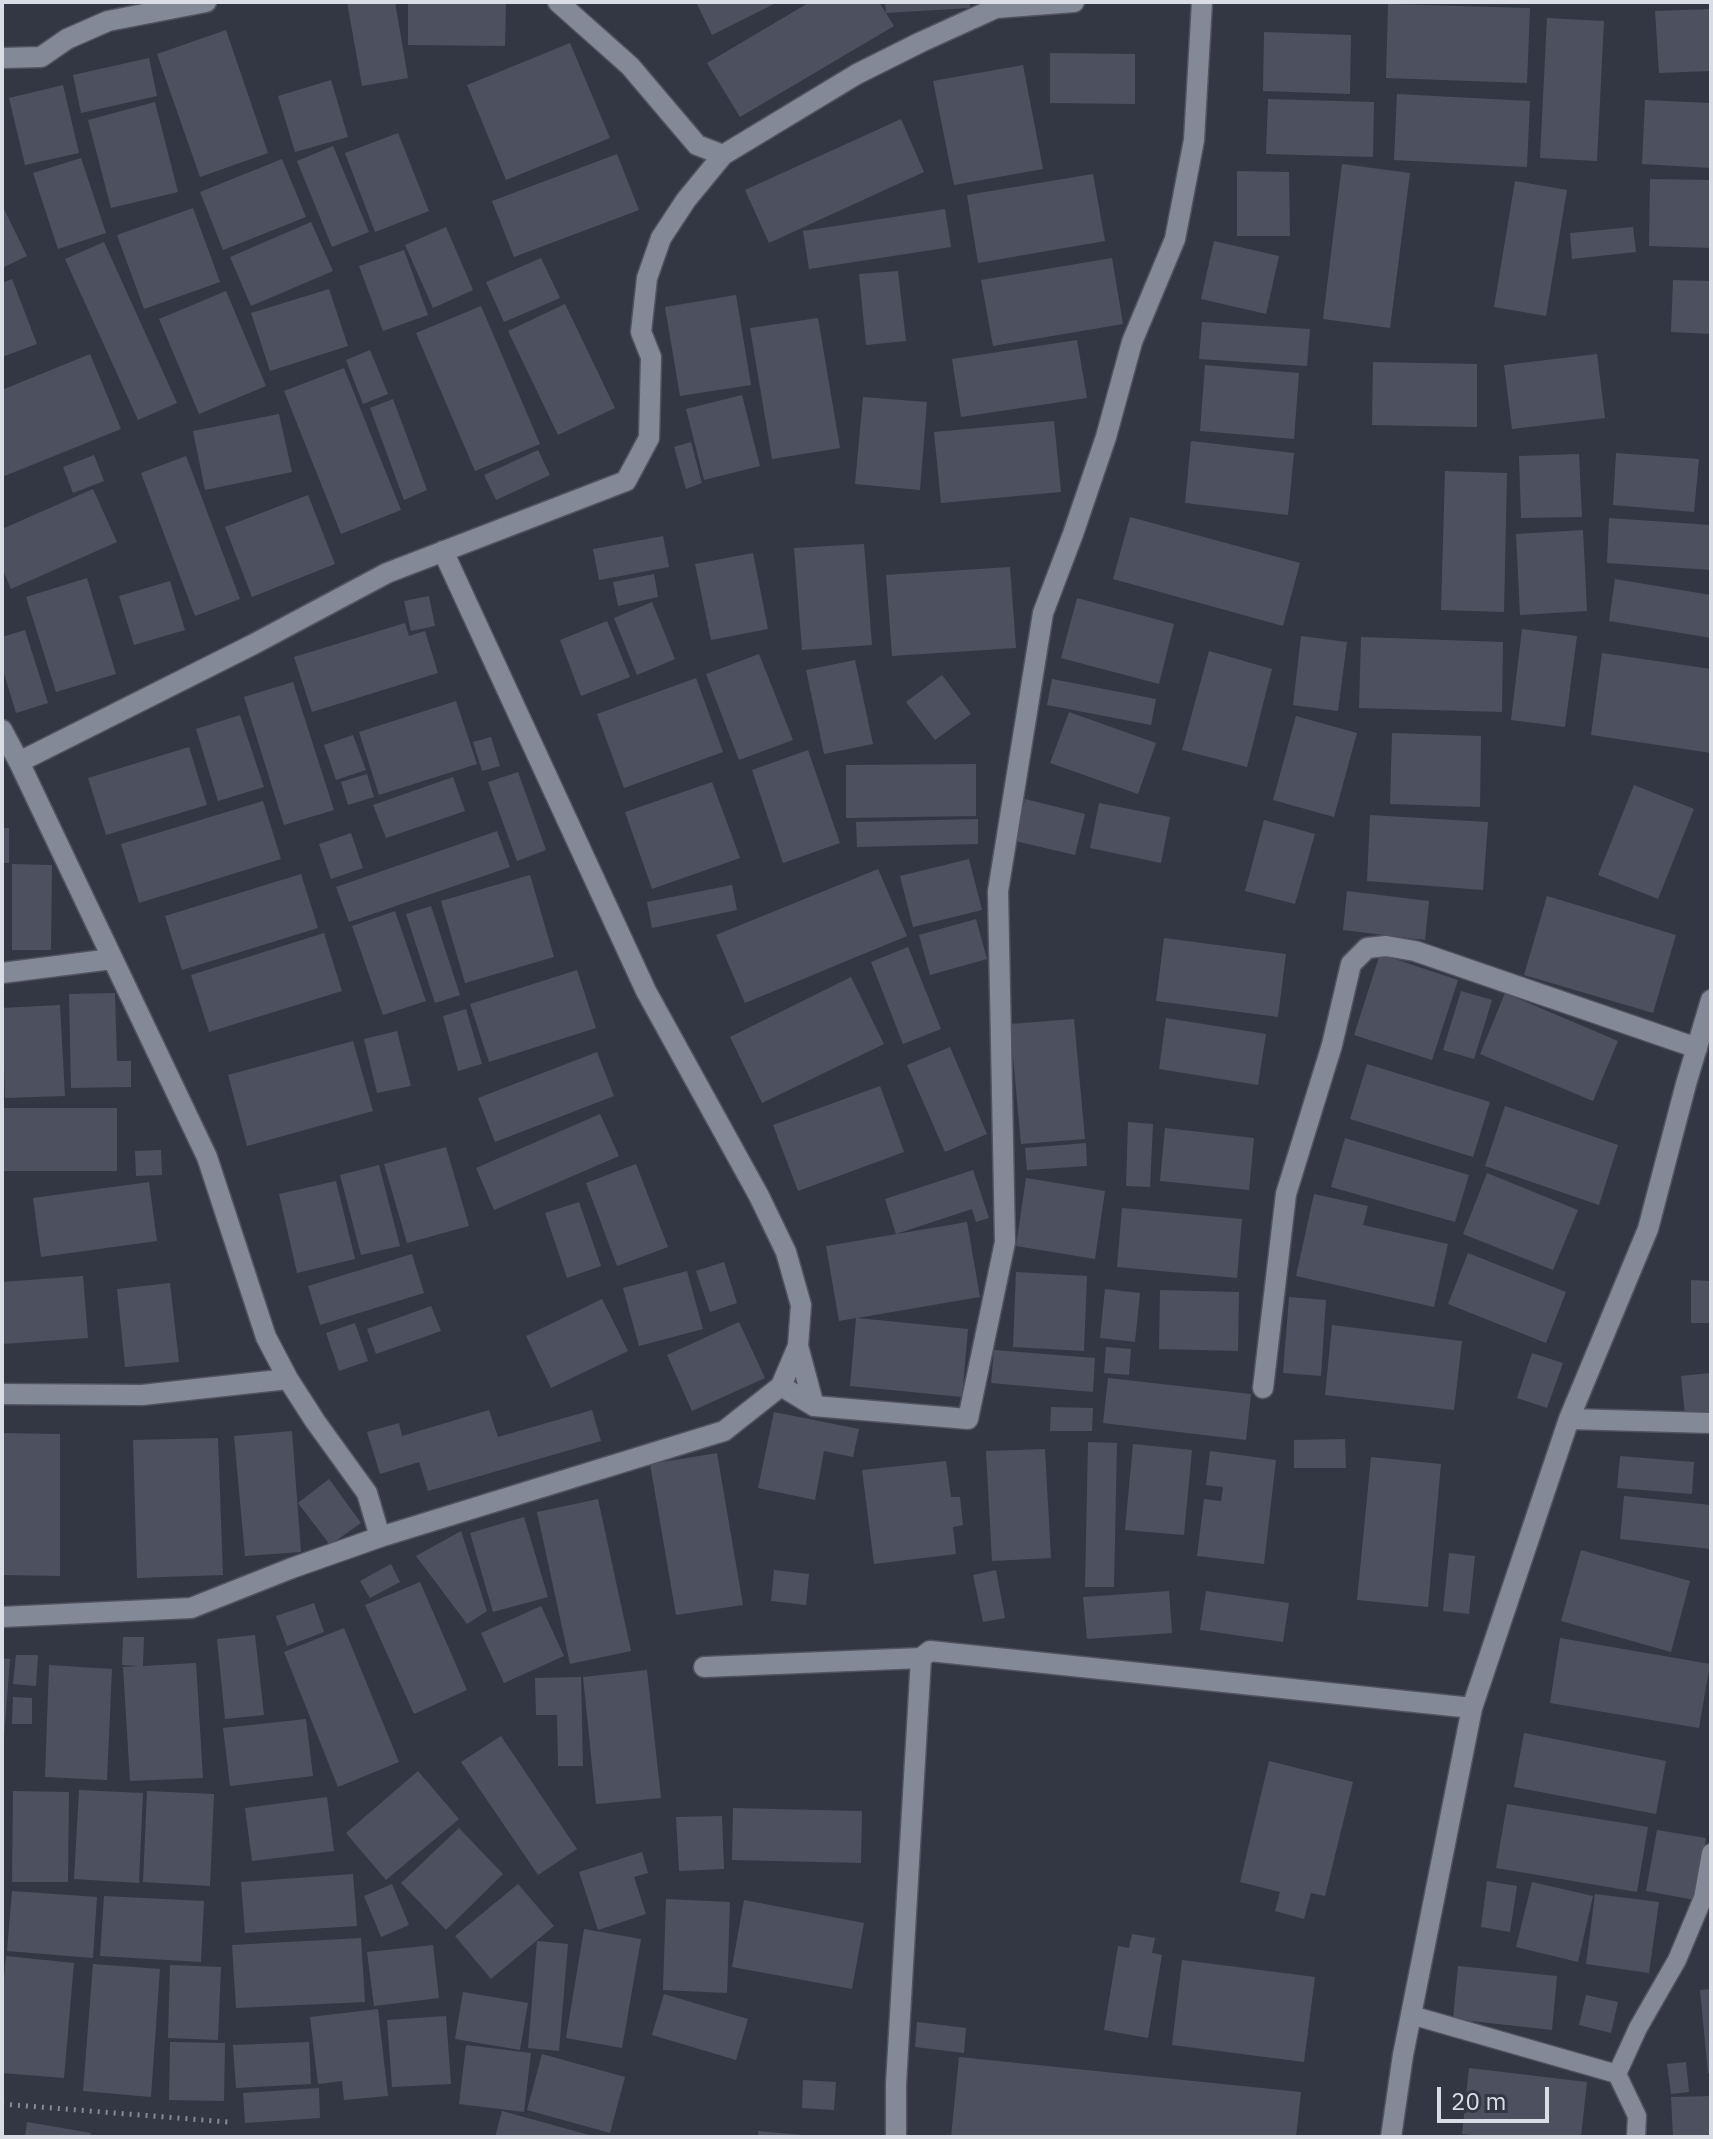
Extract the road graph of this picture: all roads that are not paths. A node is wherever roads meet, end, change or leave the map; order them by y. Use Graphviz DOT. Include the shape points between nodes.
graph roads {
  1 [pos="206,2"];
  2 [pos="558,2"];
  3 [pos="1074,2"];
  4 [pos="1202,2"];
  5 [pos="2,58"];
  6 [pos="723,155"];
  7 [pos="443,551"];
  8 [pos="2,730"];
  9 [pos="19,762"];
  10 [pos="112,959"];
  11 [pos="2,973"];
  12 [pos="1711,1000"];
  13 [pos="1697,1048"];
  14 [pos="798,1346"];
  15 [pos="288,1379"];
  16 [pos="781,1386"];
  17 [pos="1263,1388"];
  18 [pos="2,1394"];
  19 [pos="814,1406"];
  20 [pos="1569,1419"];
  21 [pos="1711,1423"];
  22 [pos="380,1537"];
  23 [pos="2,1617"];
  24 [pos="921,1658"];
  25 [pos="704,1667"];
  26 [pos="1472,1708"];
  27 [pos="1711,1853"];
  28 [pos="1411,2015"];
  29 [pos="1617,2074"];
  30 [pos="896,2137"];
  31 [pos="1391,2137"];
  32 [pos="1636,2137"];
  1 -- 5 [label="street" via="108,21 41,57"];
  2 -- 6 [label="street" via="630,66 697,145"];
  3 -- 6 [label="street" via="996,8 857,74"];
  4 -- 19 [label="street" via="1194,140 1175,239 1132,342 1106,437 1040,628 998,891 1005,1242 968,1419"];
  6 -- 7 [label="street" via="661,238 647,278 641,332 651,357 649,438 626,481"];
  7 -- 9 [label="street" via="387,573"];
  7 -- 14 [label="street" via="646,991 786,1252 801,1305"];
  8 -- 9 [label="street"];
  9 -- 10 [label="street"];
  10 -- 11 [label="street"];
  10 -- 15 [label="street" via="207,1157 266,1337"];
  12 -- 13 [label="street"];
  13 -- 17 [label="street" via="1415,951 1367,948 1351,964 1286,1194"];
  13 -- 20 [label="street" via="1648,1229"];
  14 -- 16 [label="street"];
  14 -- 19 [label="street"];
  15 -- 18 [label="street" via="142,1395"];
  15 -- 22 [label="street" via="367,1493"];
  16 -- 19 [label="street"];
  16 -- 22 [label="street" via="724,1431"];
  20 -- 21 [label="street"];
  20 -- 26 [label="street"];
  22 -- 23 [label="street" via="191,1608"];
  24 -- 25 [label="street"];
  24 -- 26 [label="street" via="930,1651"];
  24 -- 30 [label="street"];
  26 -- 28 [label="street"];
  27 -- 29 [label="lane" via="1703,1898 1677,1960"];
  28 -- 29 [label="lane"];
  28 -- 31 [label="street"];
  29 -- 32 [label="lane" via="1637,2116"];
}
